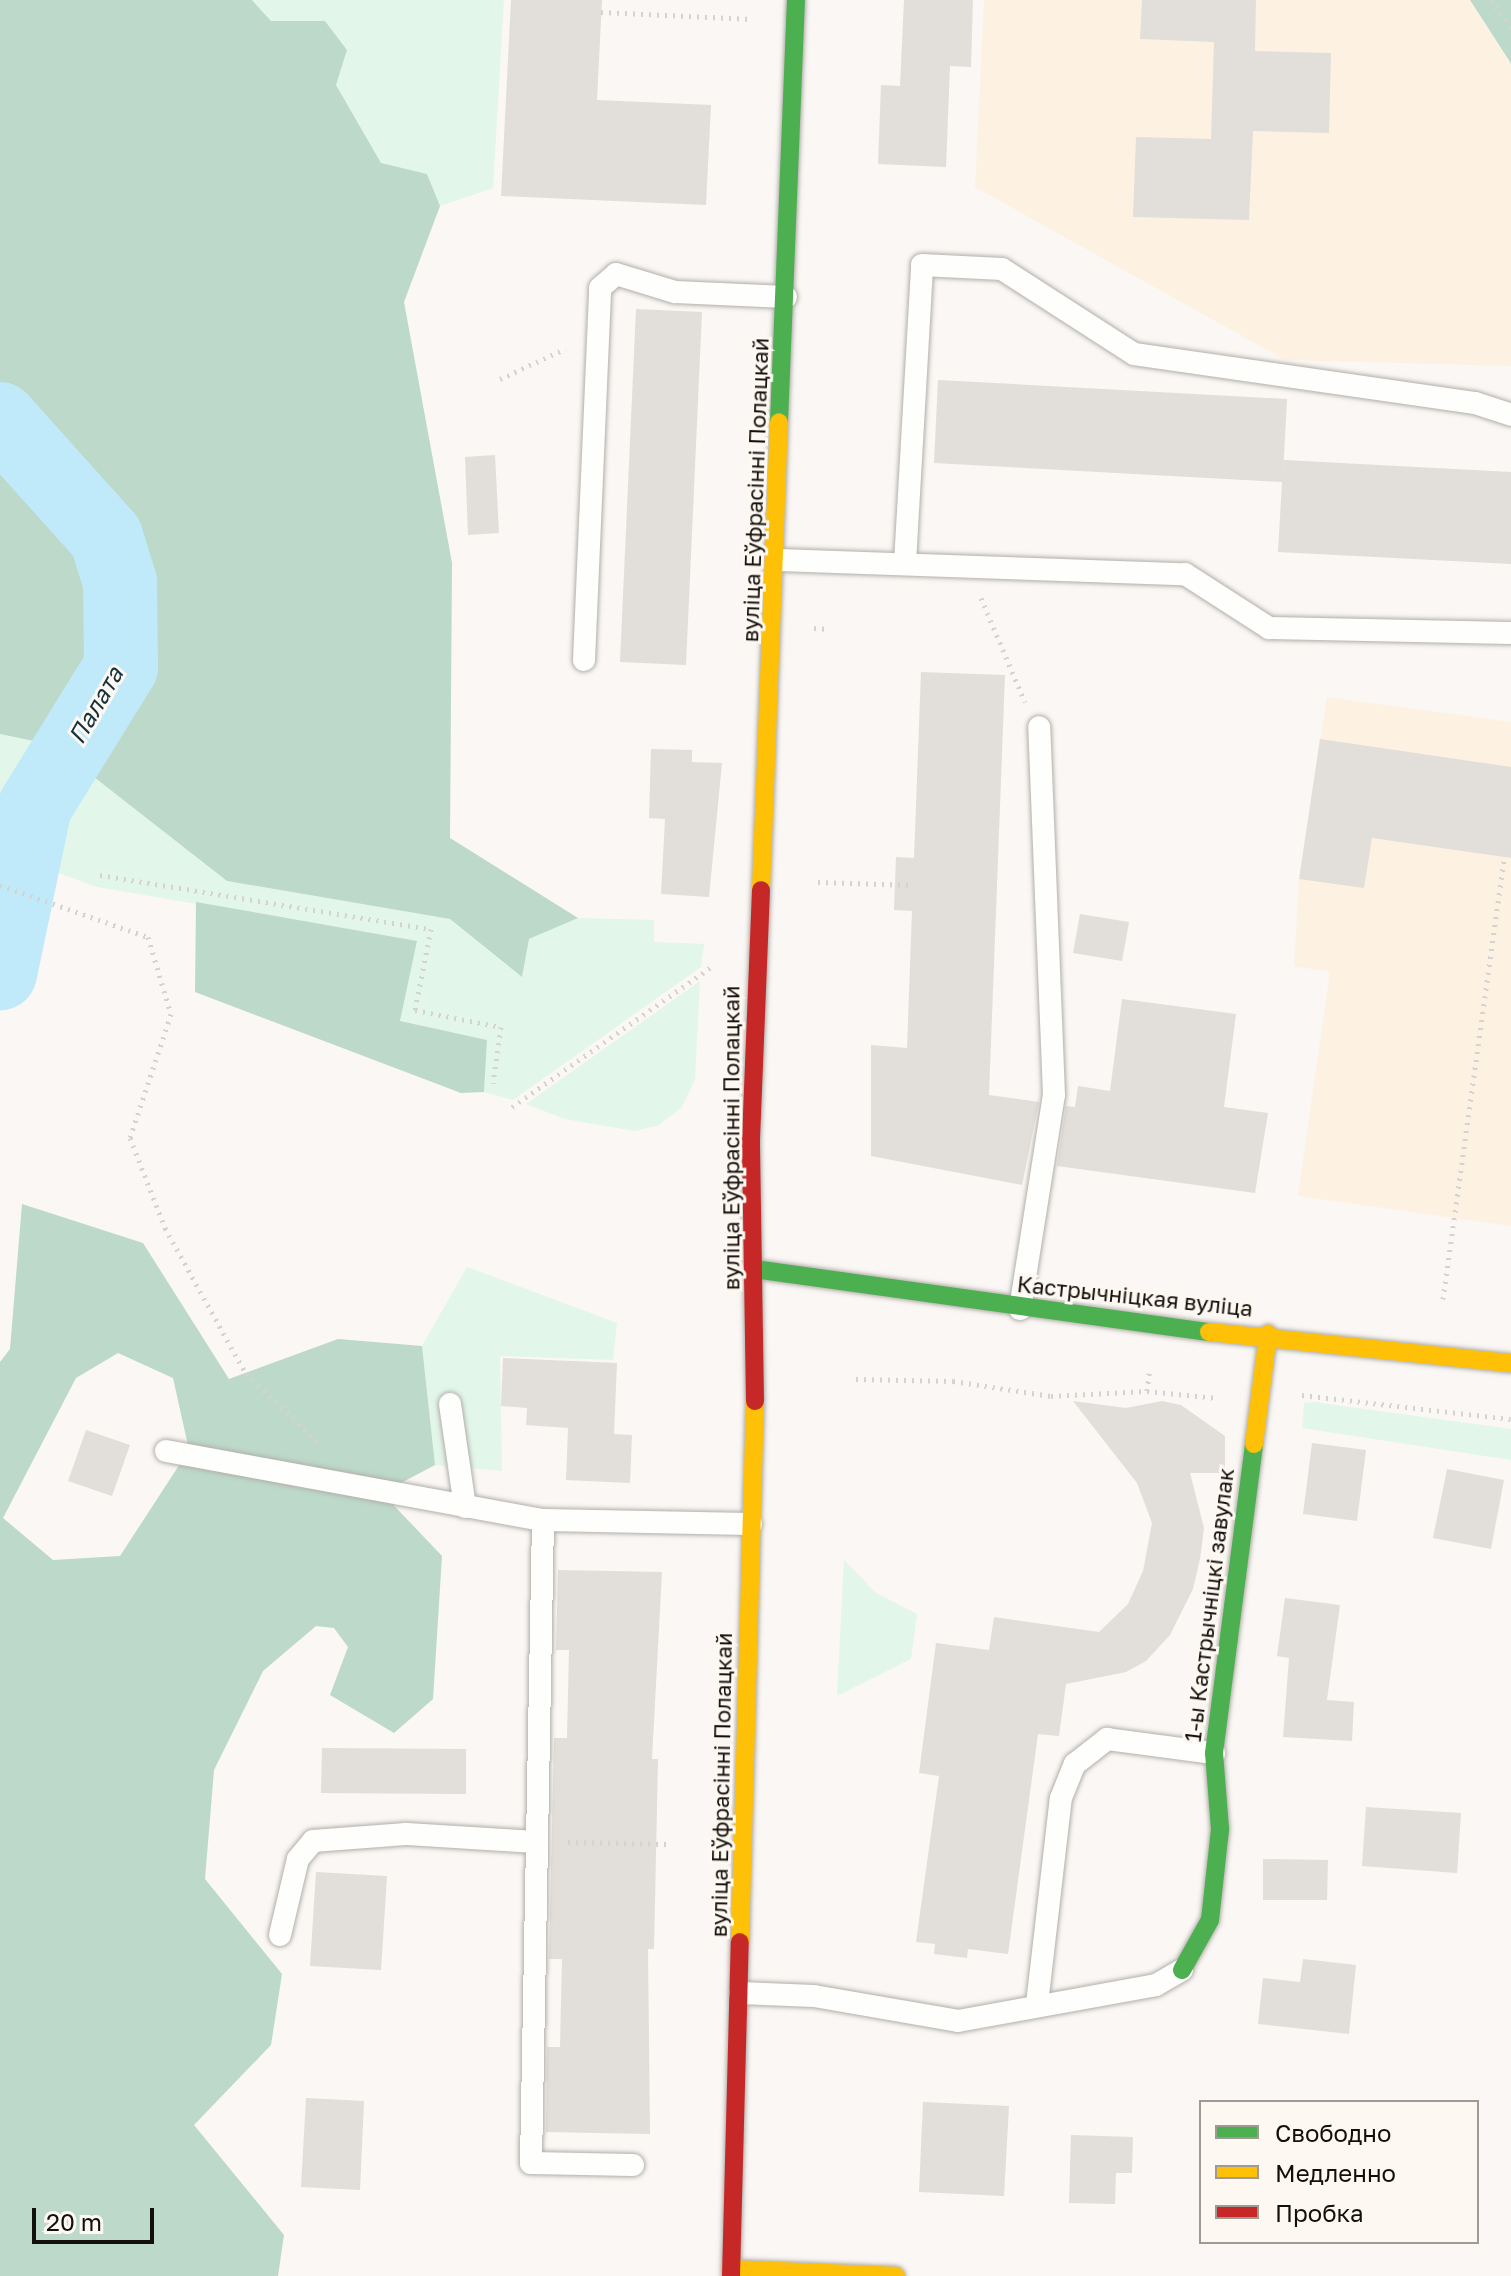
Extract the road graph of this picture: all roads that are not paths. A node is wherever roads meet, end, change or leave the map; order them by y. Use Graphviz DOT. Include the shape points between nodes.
graph roads {
  1 [pos="796,0"];
  2 [pos="786,297"];
  3 [pos="1511,415"];
  4 [pos="776,560"];
  5 [pos="905,563"];
  6 [pos="1511,633"];
  7 [pos="584,660"];
  8 [pos="1039,727"];
  9 [pos="754,1269"];
  10 [pos="1020,1309"];
  11 [pos="1268,1334"];
  12 [pos="1511,1363"];
  13 [pos="450,1404"];
  14 [pos="166,1451"];
  15 [pos="465,1507"];
  16 [pos="543,1520"];
  17 [pos="751,1524"];
  18 [pos="1214,1753"];
  19 [pos="537,1842"];
  20 [pos="280,1935"];
  21 [pos="1182,1970"];
  22 [pos="740,1993"];
  23 [pos="1037,2004"];
  24 [pos="633,2165"];
  25 [pos="731,2273"];
  26 [pos="896,2276"];
  1 -- 2 [label="main road, вуліца Еўфрасінні Полацкай"];
  2 -- 4 [label="main road, вуліца Еўфрасінні Полацкай"];
  2 -- 7 [label="lane" via="675,292 616,274 600,288"];
  3 -- 5 [label="lane" via="1475,403 1134,354 1002,269 922,265"];
  4 -- 5 [label="lane"];
  4 -- 9 [label="main road, вуліца Еўфрасінні Полацкай" via="757,944 751,1139"];
  5 -- 6 [label="lane" via="1185,574 1269,628"];
  8 -- 10 [label="lane" via="1054,1095"];
  9 -- 10 [label="main road, Кастрычніцкая вуліца"];
  9 -- 17 [label="main road, вуліца Еўфрасінні Полацкай"];
  10 -- 11 [label="main road, Кастрычніцкая вуліца"];
  11 -- 12 [label="main road, Кастрычніцкая вуліца"];
  11 -- 18 [label="main road, 1-ы Кастрычніцкі завулак"];
  13 -- 15 [label="lane"];
  14 -- 15 [label="lane"];
  15 -- 16 [label="lane"];
  16 -- 17 [label="lane"];
  16 -- 19 [label="lane"];
  17 -- 22 [label="main road, вуліца Еўфрасінні Полацкай"];
  18 -- 21 [label="main road, 1-ы Кастрычніцкі завулак" via="1220,1829 1210,1920"];
  18 -- 23 [label="lane" via="1107,1739 1075,1764 1061,1798"];
  19 -- 20 [label="lane" via="406,1834 313,1841 298,1859"];
  19 -- 24 [label="lane" via="531,2163"];
  21 -- 23 [label="lane" via="1156,1985"];
  22 -- 23 [label="lane" via="814,1996 958,2021"];
  22 -- 25 [label="main road, вуліца Еўфрасінні Полацкай"];
  25 -- 26 [label="main road"];
}
